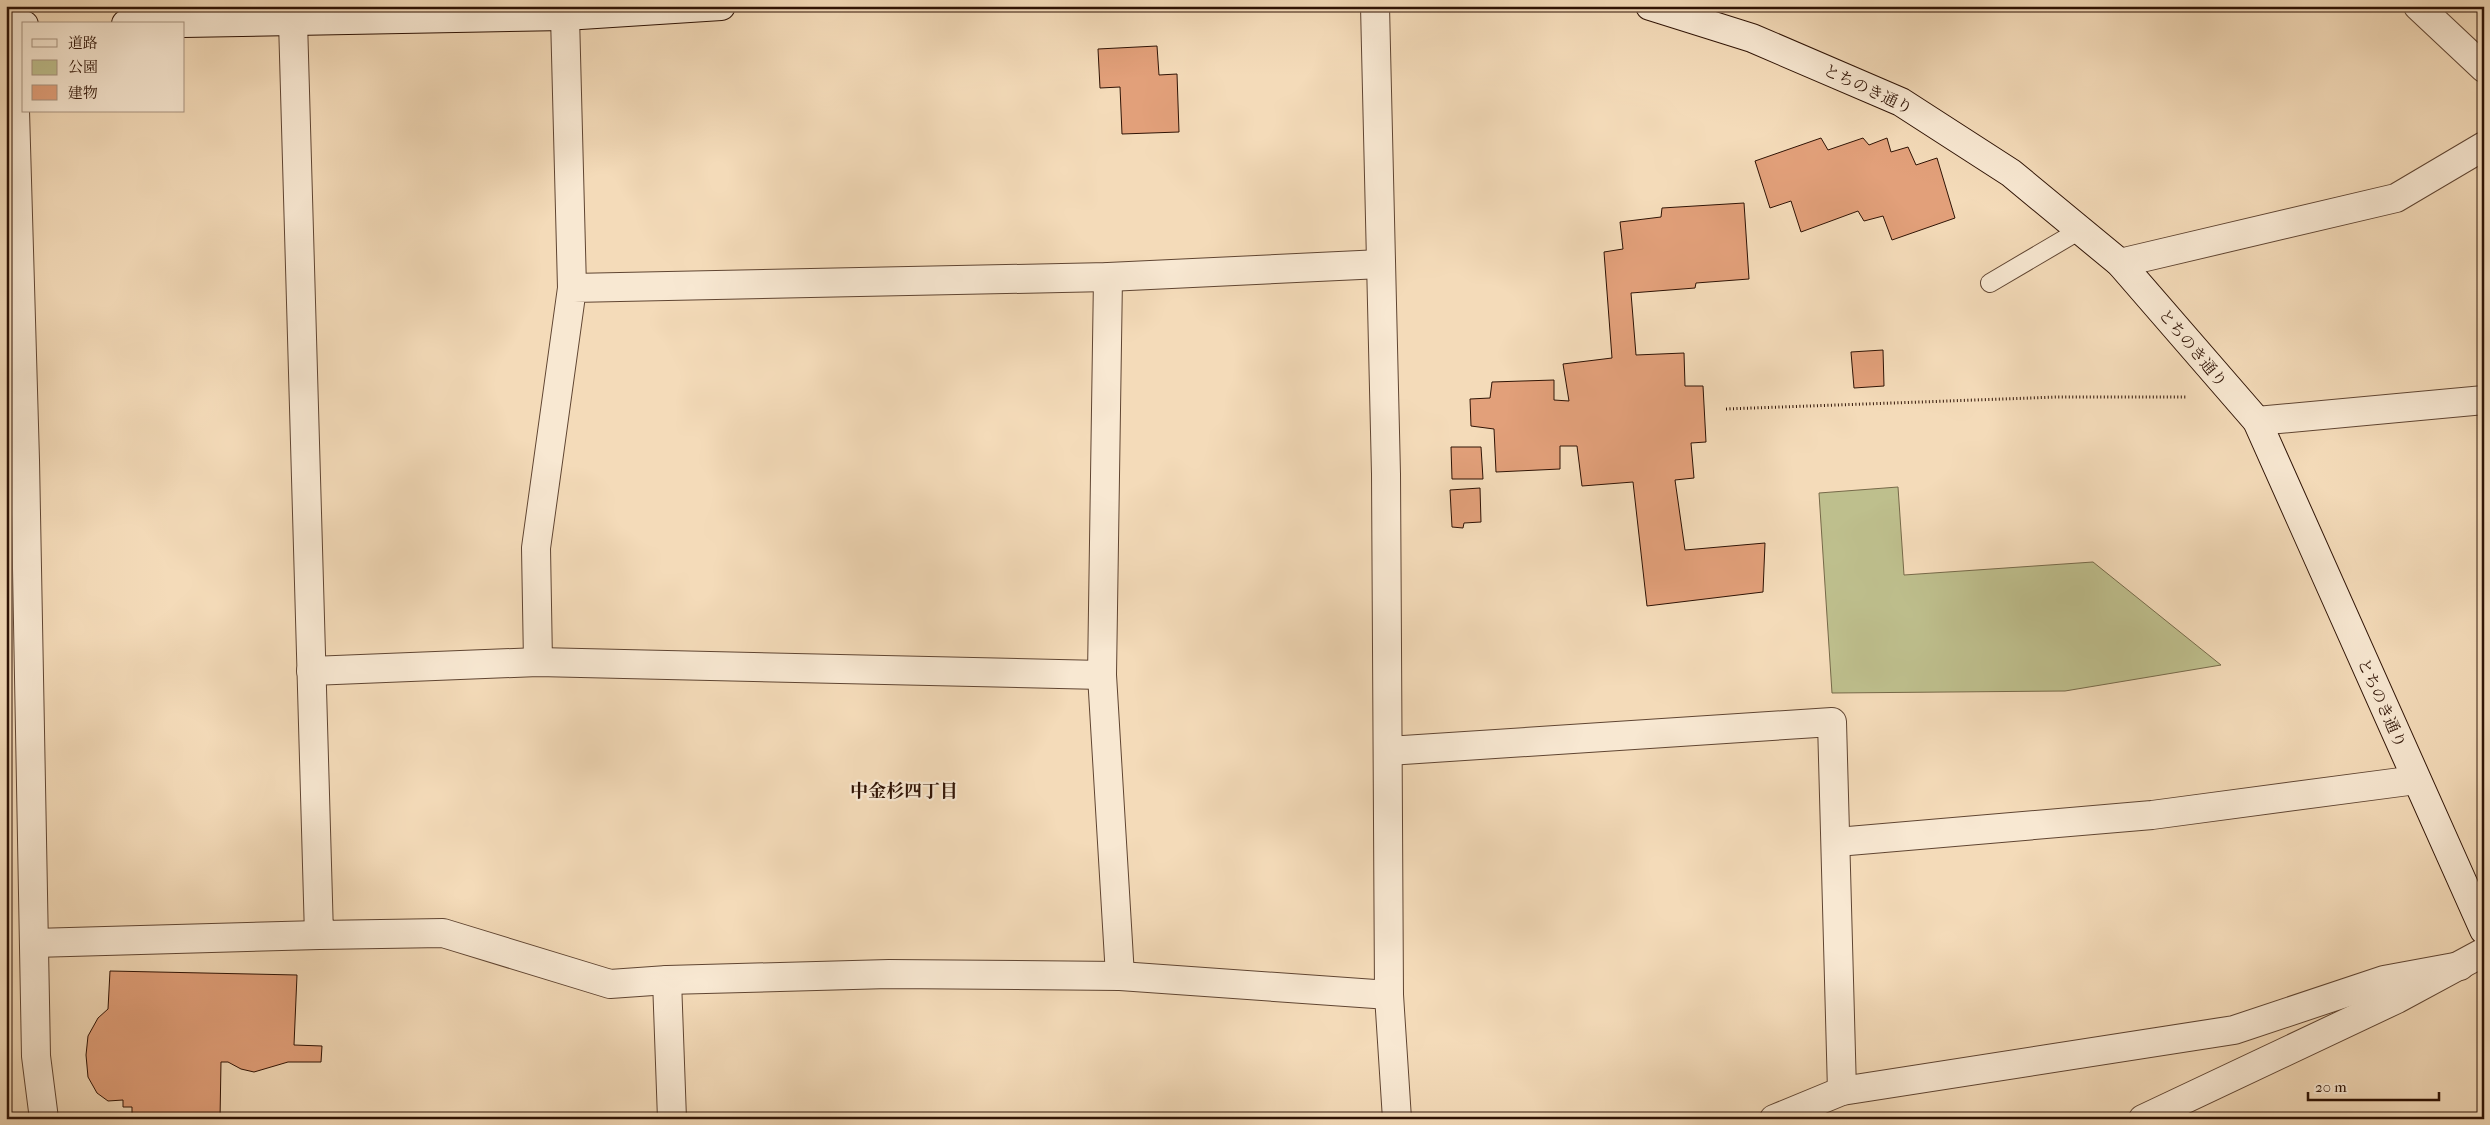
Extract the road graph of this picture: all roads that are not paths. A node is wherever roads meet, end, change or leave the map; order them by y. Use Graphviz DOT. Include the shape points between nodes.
graph roads {
  1 [pos="721,6"];
  2 [pos="1375,6"];
  3 [pos="1650,6"];
  4 [pos="2418,6"];
  5 [pos="565,16"];
  6 [pos="14,21"];
  7 [pos="293,21"];
  8 [pos="185,23"];
  9 [pos="2484,68"];
  10 [pos="2484,146"];
  11 [pos="2080,230"];
  12 [pos="2120,263"];
  13 [pos="1380,264"];
  14 [pos="1108,277"];
  15 [pos="1990,283"];
  16 [pos="572,288"];
  17 [pos="2484,400"];
  18 [pos="2257,421"];
  19 [pos="16,460"];
  20 [pos="538,662"];
  21 [pos="311,671"];
  22 [pos="1102,675"];
  23 [pos="1388,751"];
  24 [pos="2416,780"];
  25 [pos="1837,842"];
  26 [pos="2484,930"];
  27 [pos="319,935"];
  28 [pos="34,943"];
  29 [pos="2484,952"];
  30 [pos="2460,966"];
  31 [pos="1120,976"];
  32 [pos="668,980"];
  33 [pos="1389,995"];
  34 [pos="1842,1091"];
  35 [pos="44,1119"];
  36 [pos="672,1119"];
  37 [pos="1397,1119"];
  38 [pos="1774,1119"];
  39 [pos="2144,1119"];
  1 -- 5 [label="street"];
  2 -- 13 [label="street"];
  3 -- 11 [label="street, とちのき通り" via="1752,38 1901,102 2011,173"];
  4 -- 9 [label="street"];
  5 -- 7 [label="street"];
  5 -- 16 [label="street"];
  6 -- 19 [label="street"];
  7 -- 8 [label="street"];
  7 -- 21 [label="street"];
  10 -- 12 [label="street" via="2396,198"];
  11 -- 12 [label="street, とちのき通り"];
  11 -- 15 [label="lane"];
  12 -- 18 [label="street, とちのき通り"];
  13 -- 14 [label="street"];
  13 -- 23 [label="street" via="1386,474"];
  14 -- 16 [label="street"];
  14 -- 22 [label="street"];
  16 -- 20 [label="street" via="536,548"];
  17 -- 18 [label="street"];
  18 -- 24 [label="street, とちのき通り"];
  19 -- 28 [label="street"];
  20 -- 21 [label="street"];
  20 -- 22 [label="street"];
  21 -- 27 [label="street"];
  22 -- 31 [label="street"];
  23 -- 25 [label="street" via="1832,722"];
  23 -- 33 [label="street"];
  24 -- 25 [label="street" via="2152,815"];
  24 -- 26 [label="street, とちのき通り"];
  25 -- 34 [label="street"];
  27 -- 28 [label="street"];
  27 -- 32 [label="street" via="443,933 610,984"];
  28 -- 35 [label="street" via="36,1056"];
  29 -- 30 [label="street"];
  30 -- 34 [label="street" via="2384,980 2234,1030"];
  30 -- 39 [label="street"];
  31 -- 32 [label="street" via="889,974"];
  31 -- 33 [label="street"];
  32 -- 36 [label="street"];
  33 -- 37 [label="street"];
  34 -- 38 [label="street"];
}
